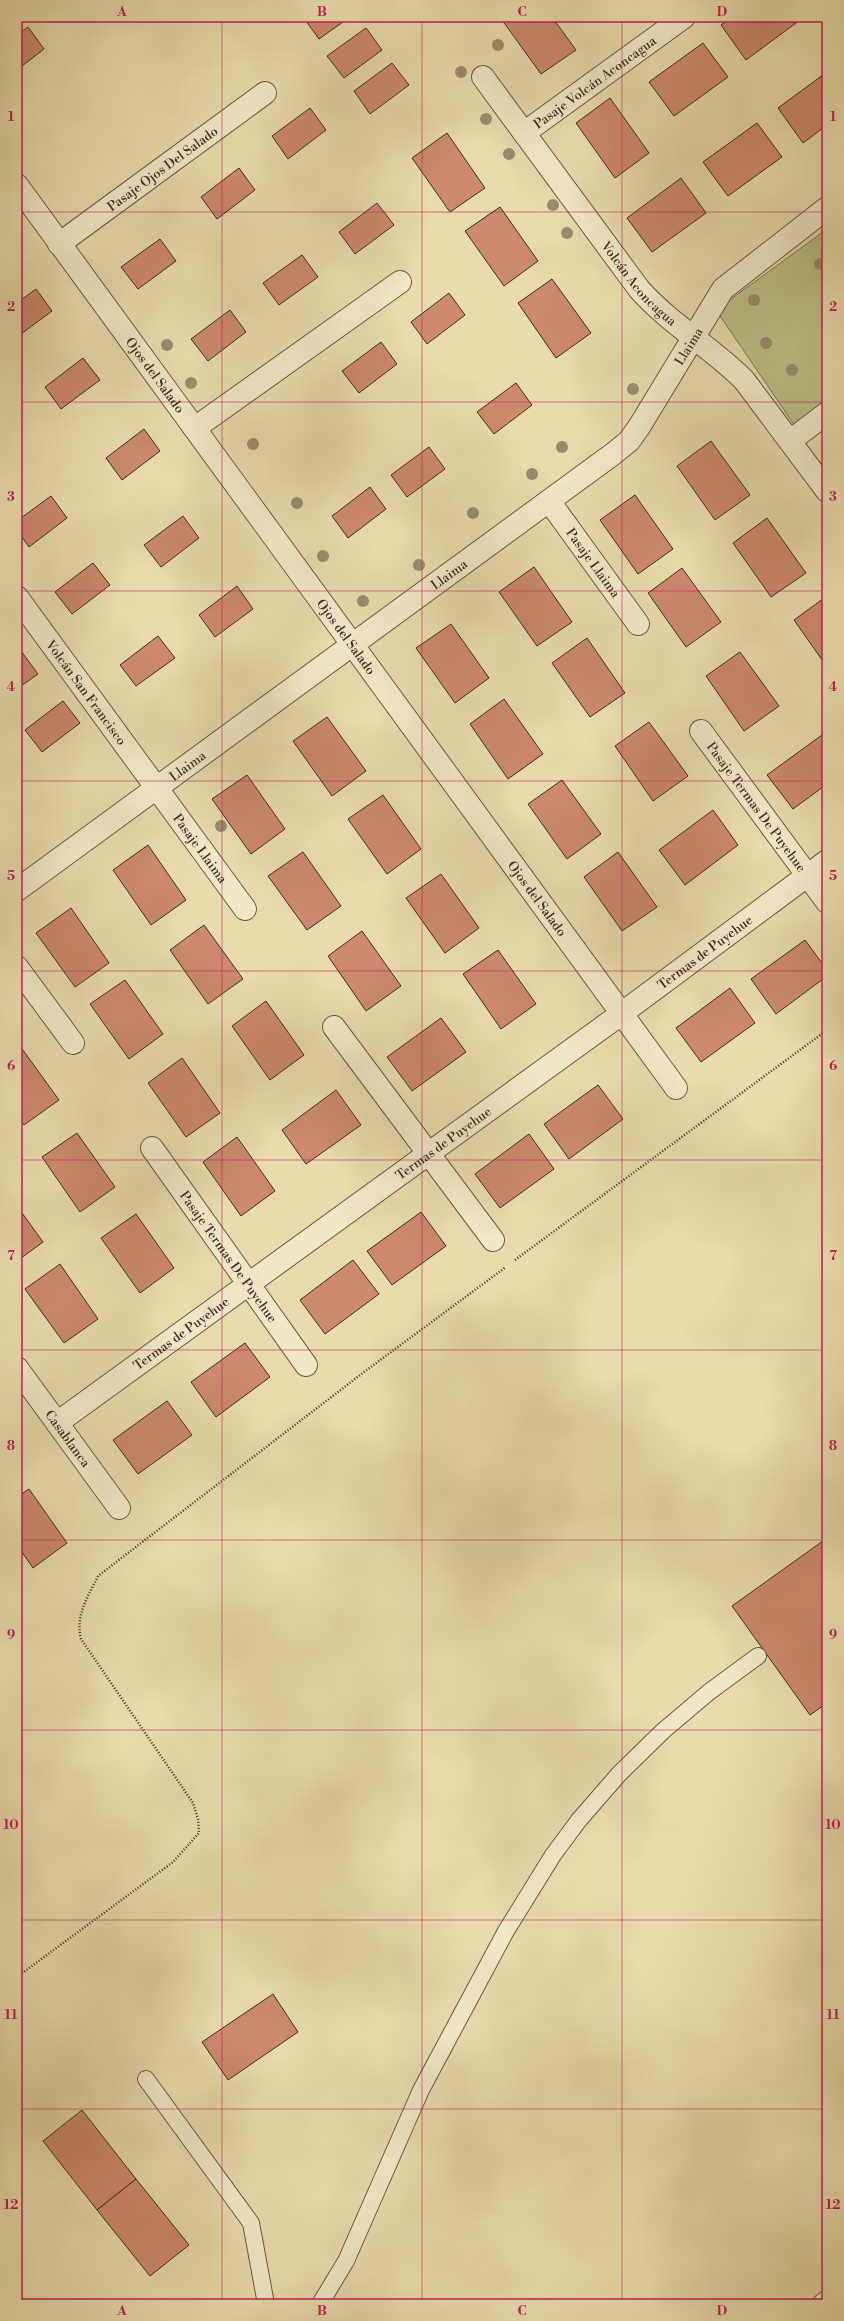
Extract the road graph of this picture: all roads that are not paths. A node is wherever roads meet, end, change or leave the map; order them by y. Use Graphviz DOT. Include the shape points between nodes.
graph roads {
  1 [pos="684,17"];
  2 [pos="483,77"];
  3 [pos="266,93"];
  4 [pos="524,133"];
  5 [pos="17,185"];
  6 [pos="827,208"];
  7 [pos="60,244"];
  8 [pos="400,282"];
  9 [pos="694,338"];
  10 [pos="827,413"];
  11 [pos="195,428"];
  12 [pos="790,441"];
  13 [pos="827,491"];
  14 [pos="549,501"];
  15 [pos="17,597"];
  16 [pos="638,624"];
  17 [pos="353,645"];
  18 [pos="701,731"];
  19 [pos="156,789"];
  20 [pos="827,861"];
  21 [pos="808,875"];
  22 [pos="17,890"];
  23 [pos="827,902"];
  24 [pos="245,909"];
  25 [pos="17,967"];
  26 [pos="621,1014"];
  27 [pos="334,1027"];
  28 [pos="73,1043"];
  29 [pos="676,1088"];
  30 [pos="152,1148"];
  31 [pos="428,1154"];
  32 [pos="493,1240"];
  33 [pos="249,1284"];
  34 [pos="306,1365"];
  35 [pos="17,1368"];
  36 [pos="58,1423"];
  37 [pos="119,1508"];
  38 [pos="758,1656"];
  39 [pos="146,2079"];
  40 [pos="827,2302"];
  41 [pos="266,2304"];
  42 [pos="320,2304"];
  43 [pos="824,2304"];
  1 -- 4 [label="street, Pasaje Volcán Aconcagua"];
  2 -- 4 [label="street, Volcán Aconcagua"];
  3 -- 7 [label="street, Pasaje Ojos Del Salado"];
  4 -- 9 [label="street, Volcán Aconcagua" via="639,289 653,305"];
  5 -- 7 [label="street, Ojos del Salado"];
  6 -- 9 [label="street, Llaima" via="723,289"];
  7 -- 11 [label="street, Ojos del Salado"];
  8 -- 11 [label="street"];
  9 -- 12 [label="street, Volcán Aconcagua" via="744,380"];
  9 -- 14 [label="street, Llaima" via="629,441"];
  10 -- 12 [label="street"];
  11 -- 17 [label="street, Ojos del Salado"];
  12 -- 13 [label="street, Volcán Aconcagua"];
  14 -- 16 [label="street, Pasaje Llaima"];
  14 -- 17 [label="street, Llaima"];
  15 -- 19 [label="street, Volcán San Francisco"];
  17 -- 19 [label="street, Llaima"];
  17 -- 26 [label="street, Ojos del Salado"];
  18 -- 21 [label="street, Pasaje Termas De Puyehue"];
  19 -- 22 [label="street, Llaima"];
  19 -- 24 [label="street, Pasaje Llaima"];
  20 -- 21 [label="street, Termas de Puyehue"];
  21 -- 23 [label="street, Pasaje Termas De Puyehue"];
  21 -- 26 [label="street, Termas de Puyehue"];
  25 -- 28 [label="street"];
  26 -- 29 [label="street, Ojos del Salado"];
  26 -- 31 [label="street, Termas de Puyehue"];
  27 -- 31 [label="street"];
  30 -- 33 [label="street, Pasaje Termas De Puyehue"];
  31 -- 32 [label="street"];
  31 -- 33 [label="street, Termas de Puyehue"];
  33 -- 34 [label="street, Pasaje Termas De Puyehue"];
  33 -- 36 [label="street, Termas de Puyehue"];
  35 -- 36 [label="street, Casablanca"];
  36 -- 37 [label="street, Casablanca"];
  38 -- 42 [label="lane" via="663,1730 619,1774 553,1855 506,1931 421,2090 346,2261"];
  39 -- 41 [label="lane" via="251,2223"];
  40 -- 43 [label="street"];
}
